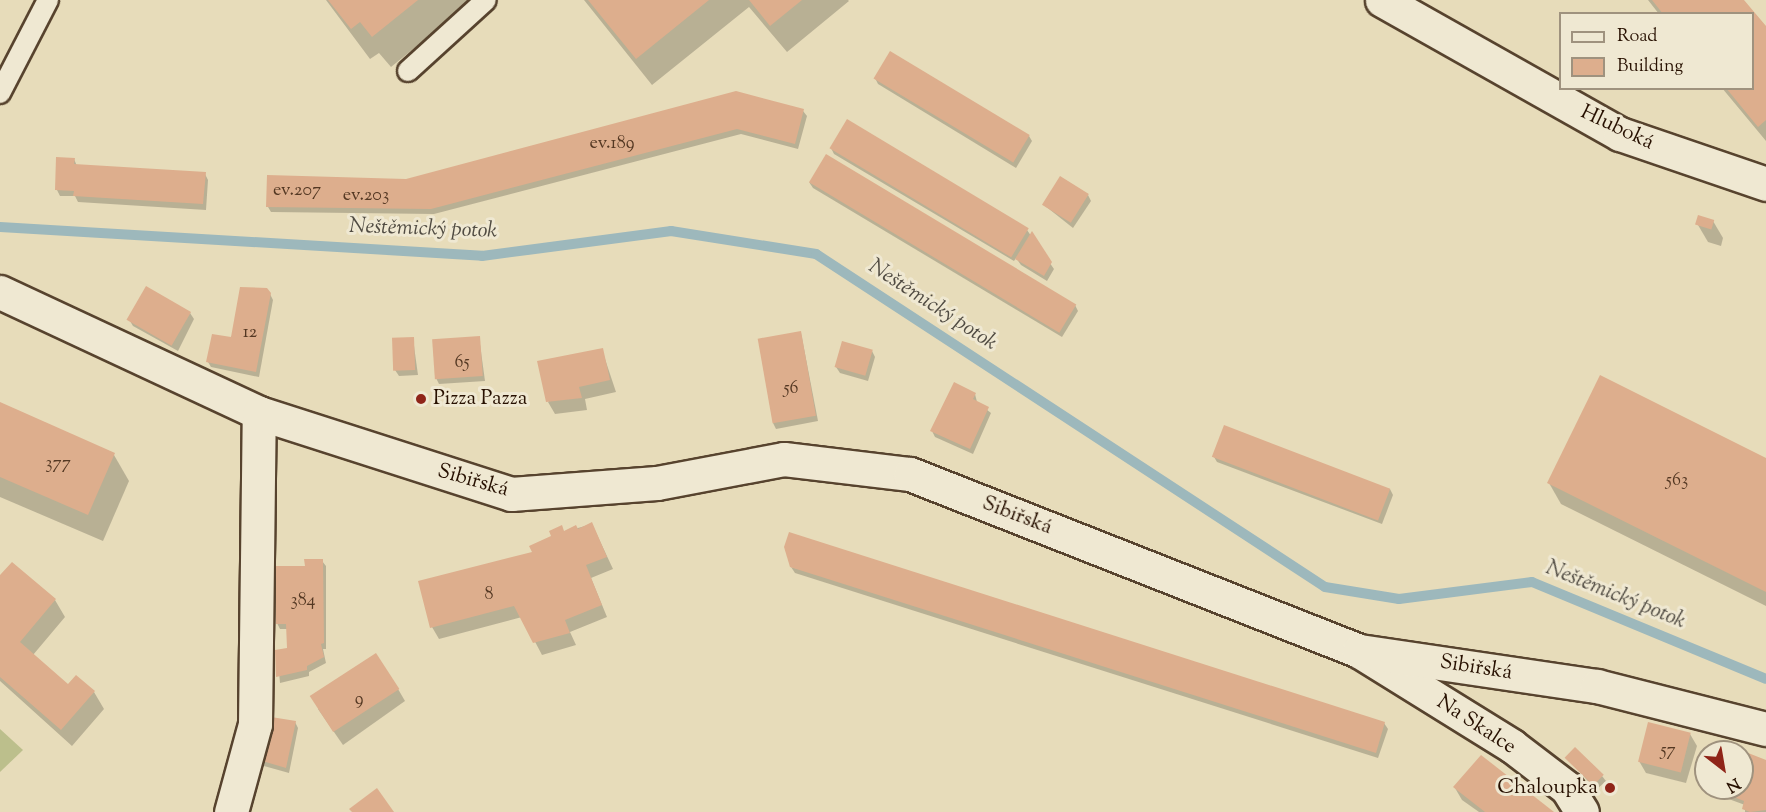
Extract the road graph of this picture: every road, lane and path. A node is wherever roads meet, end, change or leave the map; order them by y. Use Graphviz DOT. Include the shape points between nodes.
graph roads {
  1 [pos="48,0"];
  2 [pos="486,0"];
  3 [pos="1382,0"];
  4 [pos="408,71"];
  5 [pos="0,93"];
  6 [pos="1766,184"];
  7 [pos="0,292"];
  8 [pos="259,413"];
  9 [pos="1359,651"];
  10 [pos="1766,729"];
  11 [pos="231,812"];
  12 [pos="1582,812"];
  1 -- 5 [label="lane"];
  2 -- 4 [label="lane"];
  3 -- 6 [label="street, Hluboká" via="1620,134"];
  7 -- 8 [label="street, Sibiřská"];
  8 -- 9 [label="street, Sibiřská" via="511,494 657,483 784,459 910,474"];
  8 -- 11 [label="street" via="255,724"];
  9 -- 10 [label="street, Sibiřská" via="1597,686"];
  9 -- 12 [label="street, Na Skalce" via="1512,746 1567,788"];
}
